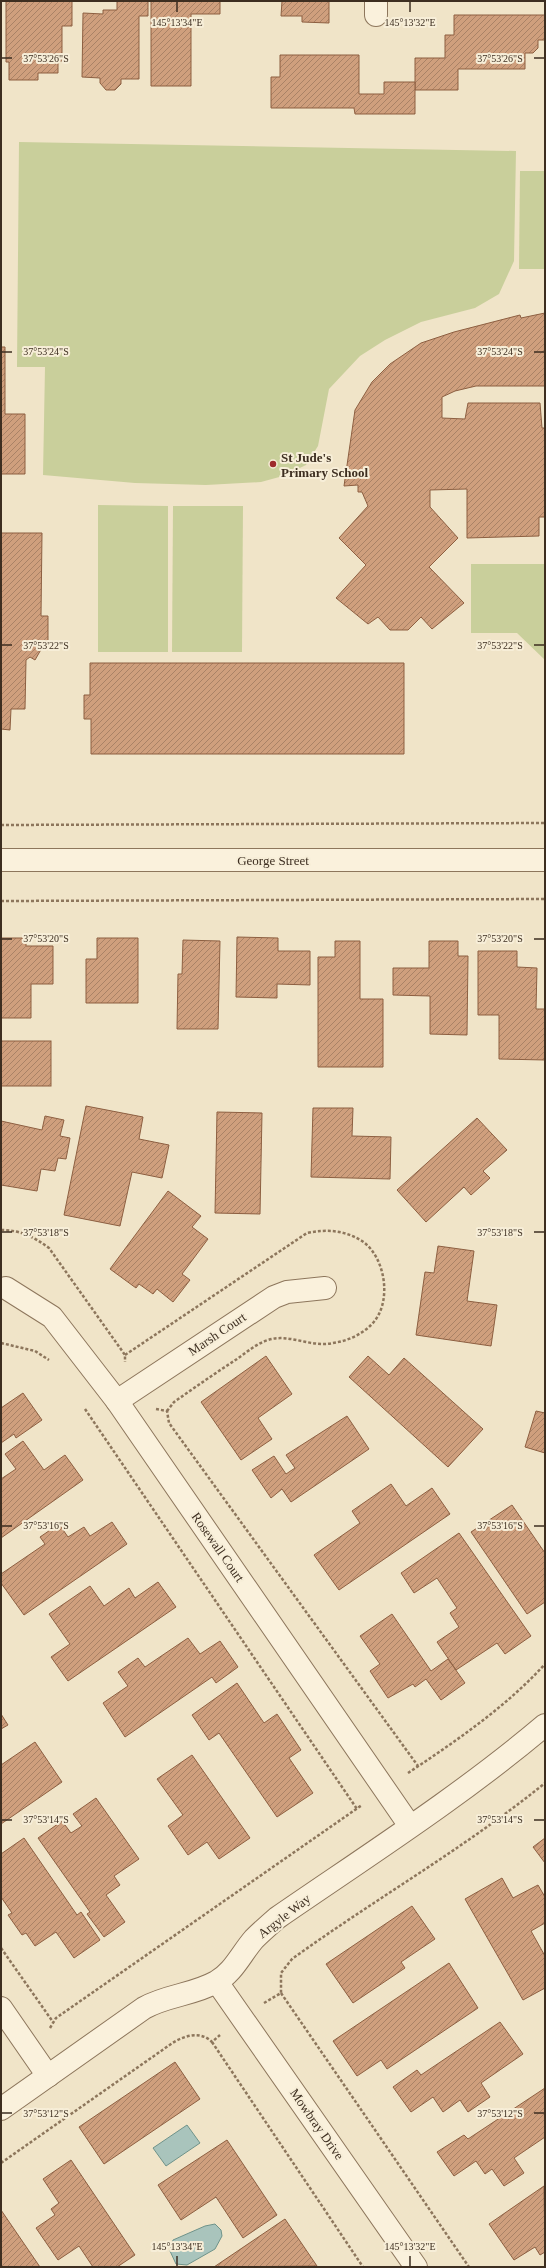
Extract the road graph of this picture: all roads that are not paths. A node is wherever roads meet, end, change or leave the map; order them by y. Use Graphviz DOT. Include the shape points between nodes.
graph roads {
  1 [pos="1,860"];
  2 [pos="545,860"];
  3 [pos="6,1288"];
  4 [pos="325,1288"];
  5 [pos="117,1401"];
  6 [pos="545,1725"];
  7 [pos="410,1826"];
  8 [pos="217,1982"];
  9 [pos="1,2008"];
  10 [pos="48,2076"];
  11 [pos="1,2109"];
  12 [pos="416,2267"];
  1 -- 2 [label="street, George Street"];
  3 -- 5 [label="street, Rosewall Court" via="52,1317"];
  4 -- 5 [label="street, Marsh Court" via="274,1296"];
  5 -- 7 [label="street, Rosewall Court"];
  6 -- 7 [label="street, Argyle Way" via="516,1750"];
  7 -- 8 [label="street, Argyle Way" via="277,1918 254,1940 231,1970"];
  8 -- 10 [label="street, Argyle Way" via="197,1991 160,1999"];
  8 -- 12 [label="street, Mowbray Drive"];
  9 -- 10 [label="street"];
  10 -- 11 [label="street, Argyle Way"];
}
